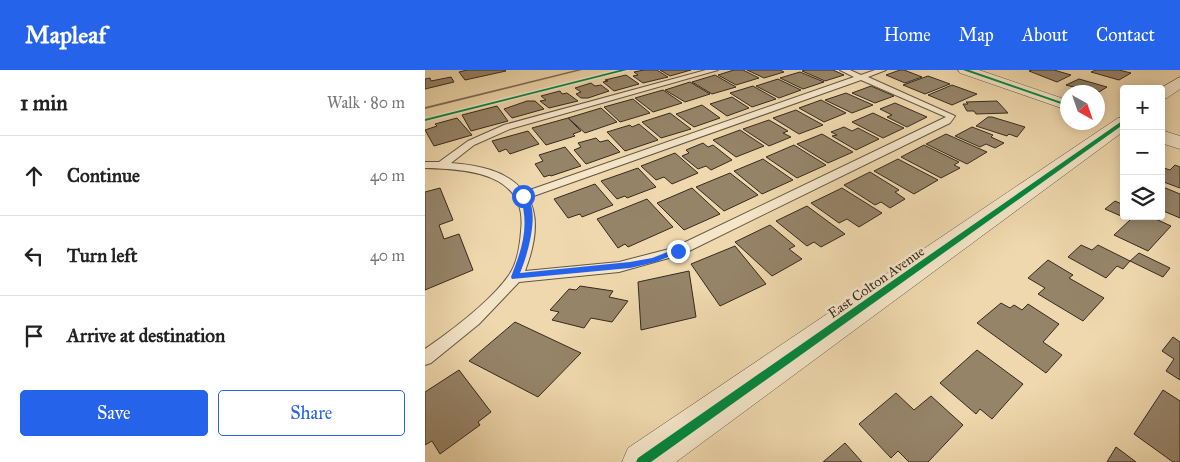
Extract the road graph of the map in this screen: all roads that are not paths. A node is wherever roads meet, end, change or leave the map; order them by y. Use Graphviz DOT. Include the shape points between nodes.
graph roads {
  1 [pos="714,70"];
  2 [pos="844,70"];
  3 [pos="883,70"];
  4 [pos="965,70"];
  5 [pos="862,77"];
  6 [pos="1180,82"];
  7 [pos="1165,92"];
  8 [pos="1060,102"];
  9 [pos="1119,121"];
  10 [pos="1165,137"];
  11 [pos="1180,143"];
  12 [pos="443,164"];
  13 [pos="425,165"];
  14 [pos="523,196"];
  15 [pos="515,277"];
  16 [pos="425,358"];
  17 [pos="642,462"];
  1 -- 12 [label="lane" via="507,127 471,143"];
  2 -- 5 [label="lane"];
  3 -- 5 [label="lane"];
  4 -- 8 [label="street"];
  5 -- 14 [label="lane"];
  5 -- 15 [label="lane" via="951,116 686,247 653,260 562,274"];
  6 -- 7 [label="street"];
  9 -- 17 [label="street, East Colton Avenue"];
  10 -- 11 [label="street"];
  12 -- 13 [label="lane"];
  12 -- 14 [label="lane" via="491,174 514,185"];
  14 -- 15 [label="lane" via="529,232"];
  15 -- 16 [label="lane" via="486,308"];
}
